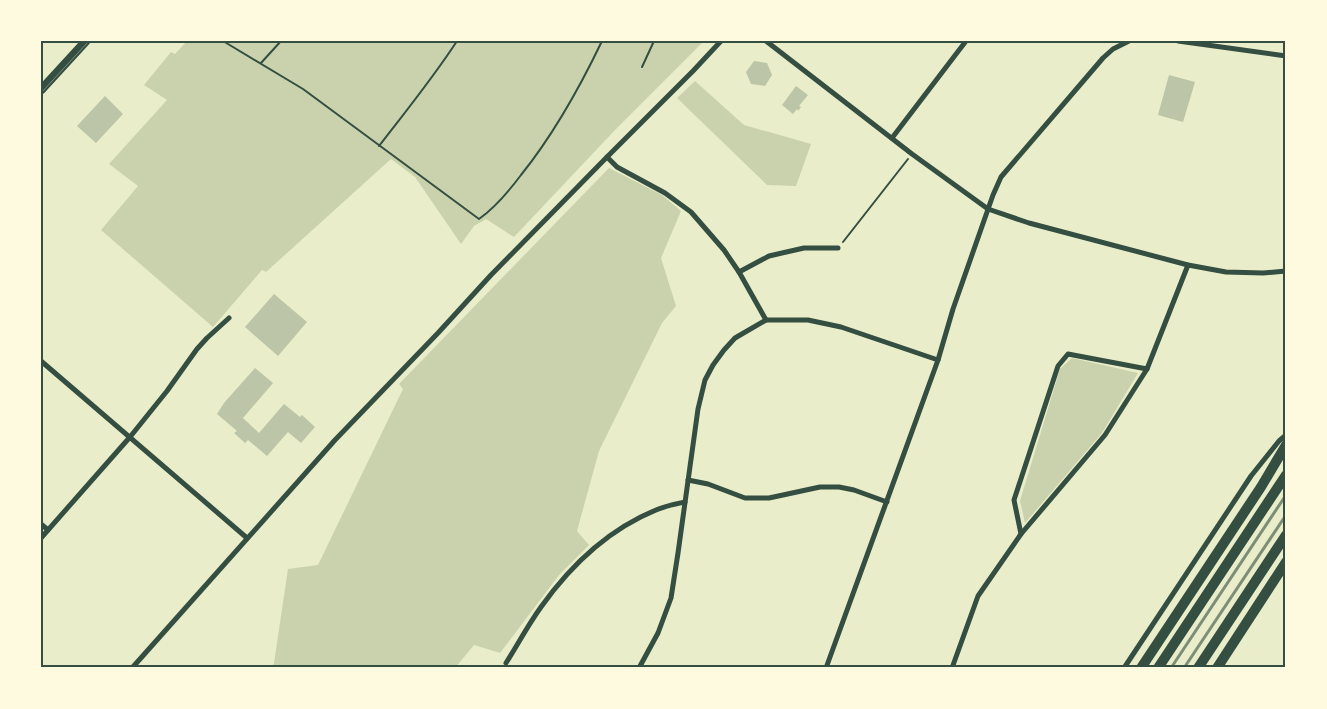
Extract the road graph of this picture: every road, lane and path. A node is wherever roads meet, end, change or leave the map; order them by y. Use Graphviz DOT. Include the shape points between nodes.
graph roads {
  1 [pos="86,41"];
  2 [pos="223,41"];
  3 [pos="281,41"];
  4 [pos="457,41"];
  5 [pos="602,41"];
  6 [pos="654,41"];
  7 [pos="721,41"];
  8 [pos="766,41"];
  9 [pos="966,41"];
  10 [pos="1129,41"];
  11 [pos="1178,41"];
  12 [pos="1286,56"];
  13 [pos="261,63"];
  14 [pos="642,67"];
  15 [pos="41,90"];
  16 [pos="892,138"];
  17 [pos="379,146"];
  18 [pos="912,154"];
  19 [pos="606,157"];
  20 [pos="988,209"];
  21 [pos="838,248"];
  22 [pos="1188,265"];
  23 [pos="1286,271"];
  24 [pos="739,272"];
  25 [pos="229,318"];
  26 [pos="766,320"];
  27 [pos="938,360"];
  28 [pos="41,361"];
  29 [pos="1147,369"];
  30 [pos="1286,435"];
  31 [pos="130,437"];
  32 [pos="1286,445"];
  33 [pos="1286,475"];
  34 [pos="688,480"];
  35 [pos="685,502"];
  36 [pos="887,502"];
  37 [pos="41,524"];
  38 [pos="48,530"];
  39 [pos="1021,534"];
  40 [pos="1286,536"];
  41 [pos="41,538"];
  42 [pos="247,538"];
  43 [pos="1286,562"];
  44 [pos="506,662"];
  45 [pos="132,668"];
  46 [pos="639,668"];
  47 [pos="826,668"];
  48 [pos="952,668"];
  49 [pos="1124,668"];
  50 [pos="1141,668"];
  51 [pos="1158,668"];
  52 [pos="1198,668"];
  53 [pos="1217,668"];
  1 -- 15 [label="main road"];
  2 -- 13 [label="path"];
  3 -- 13 [label="path"];
  4 -- 17 [label="path"];
  5 -- 17 [label="path" via="544,145 507,194 479,219"];
  6 -- 14 [label="path"];
  7 -- 19 [label="street"];
  8 -- 16 [label="street"];
  9 -- 16 [label="street"];
  10 -- 20 [label="street" via="1103,58 1007,168"];
  11 -- 12 [label="street"];
  13 -- 17 [label="path" via="303,89"];
  16 -- 18 [label="street"];
  18 -- 20 [label="street"];
  18 -- 21 [label="path"];
  19 -- 24 [label="street" via="617,167 685,207 724,250"];
  19 -- 42 [label="street" via="491,274"];
  20 -- 22 [label="street"];
  20 -- 27 [label="street"];
  21 -- 24 [label="street" via="804,248 770,256"];
  22 -- 23 [label="street" via="1226,272"];
  22 -- 29 [label="street"];
  24 -- 26 [label="street"];
  25 -- 31 [label="street" via="197,349"];
  26 -- 27 [label="street" via="808,320 841,327"];
  26 -- 34 [label="street" via="735,338 705,380"];
  27 -- 36 [label="street"];
  28 -- 31 [label="street"];
  29 -- 39 [label="street" via="1105,435"];
  29 -- 39 [label="street" via="1068,354 1058,366 1014,500"];
  30 -- 49 [label="street" via="1251,476"];
  31 -- 38 [label="street"];
  31 -- 42 [label="street"];
  32 -- 50 [label="highway"];
  33 -- 51 [label="highway"];
  34 -- 35 [label="street"];
  34 -- 36 [label="street" via="745,498 769,498 820,487 839,487"];
  35 -- 44 [label="street" via="657,509 632,521 577,562 540,608"];
  35 -- 46 [label="street" via="671,598 658,633"];
  36 -- 47 [label="street"];
  37 -- 38 [label="street"];
  38 -- 41 [label="street"];
  39 -- 48 [label="street" via="978,596"];
  40 -- 52 [label="highway"];
  42 -- 45 [label="street"];
  43 -- 53 [label="highway"];
}
